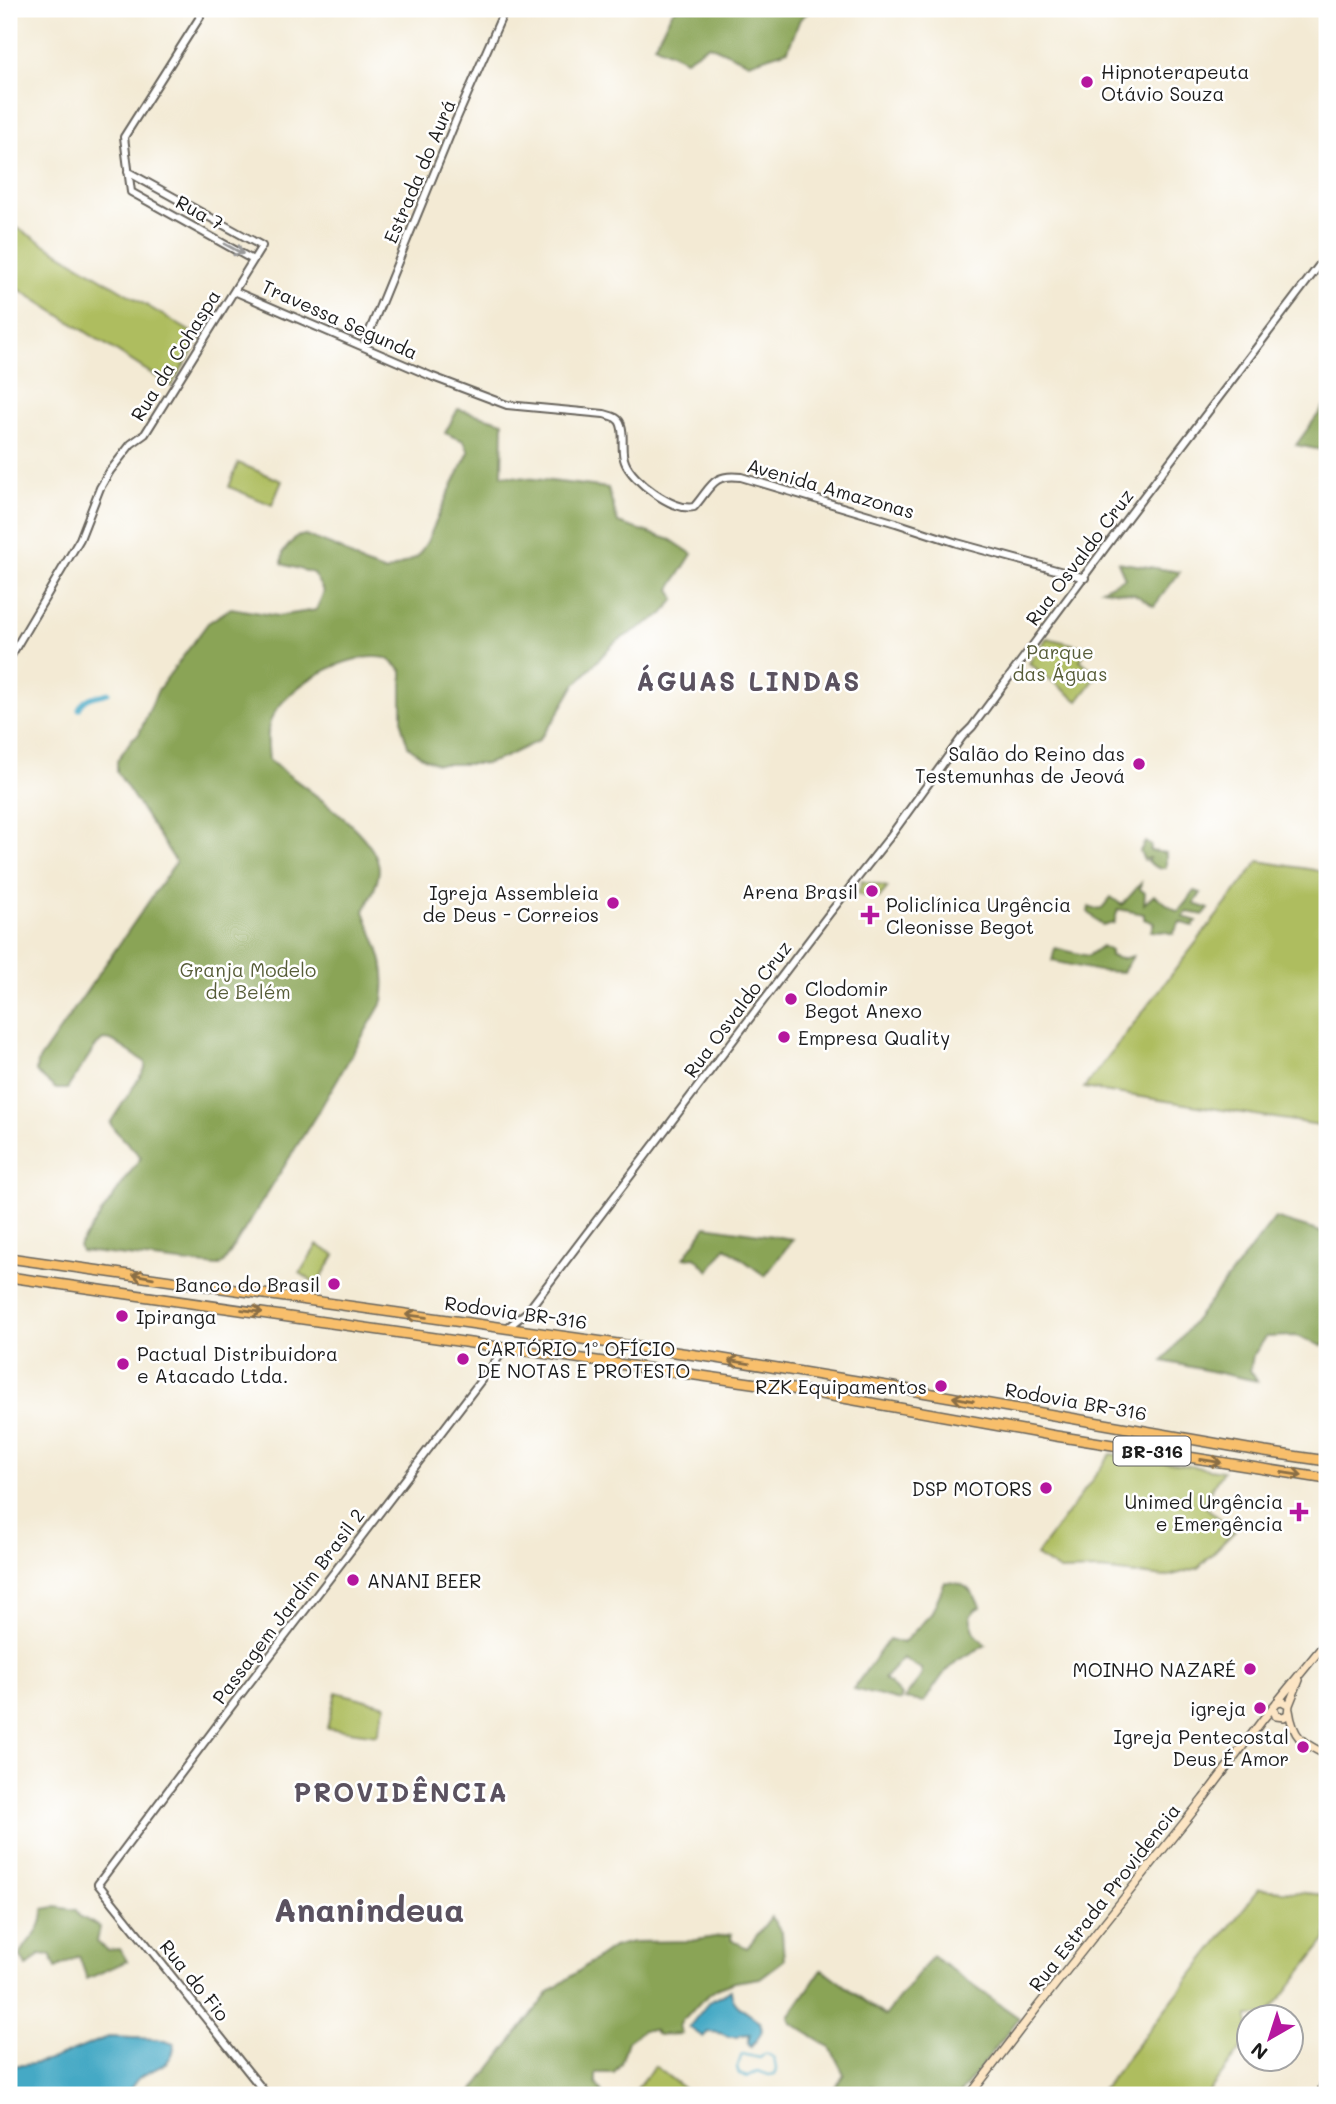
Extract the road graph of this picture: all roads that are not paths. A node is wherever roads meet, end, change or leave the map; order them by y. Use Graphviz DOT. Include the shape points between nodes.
graph roads {
  1 [pos="198,9"];
  2 [pos="505,9"];
  3 [pos="128,172"];
  4 [pos="1327,255"];
  5 [pos="253,260"];
  6 [pos="234,291"];
  7 [pos="364,345"];
  8 [pos="507,405"];
  9 [pos="1084,578"];
  10 [pos="9,659"];
  11 [pos="9,1258"];
  12 [pos="11,1277"];
  13 [pos="301,1299"];
  14 [pos="327,1304"];
  15 [pos="527,1312"];
  16 [pos="291,1317"];
  17 [pos="323,1322"];
  18 [pos="507,1328"];
  19 [pos="532,1332"];
  20 [pos="505,1349"];
  21 [pos="1327,1461"];
  22 [pos="1327,1479"];
  23 [pos="1327,1641"];
  24 [pos="1302,1673"];
  25 [pos="1275,1705"];
  26 [pos="1289,1707"];
  27 [pos="1276,1716"];
  28 [pos="1264,1718"];
  29 [pos="1327,1755"];
  30 [pos="99,1884"];
  31 [pos="1327,2073"];
  32 [pos="267,2095"];
  33 [pos="970,2095"];
  34 [pos="1321,2095"];
  1 -- 3 [label="street" via="200,17 124,137"];
  2 -- 7 [label="street, Estrada do Aurá"];
  3 -- 5 [label="street, Rua 7, one-way" via="131,192"];
  3 -- 5 [label="street, Rua da Cohaspa" via="261,246"];
  4 -- 9 [label="street, Rua Osvaldo Cruz"];
  5 -- 6 [label="street, Rua da Cohaspa"];
  6 -- 7 [label="street, Travessa Segunda"];
  6 -- 10 [label="street, Rua da Cohaspa" via="145,434 110,471 80,539"];
  7 -- 8 [label="street, Travessa Segunda"];
  8 -- 9 [label="street, Avenida Amazonas" via="613,416 622,427 621,449 630,471 684,508 694,507 717,479 741,477"];
  9 -- 15 [label="street, Rua Osvaldo Cruz"];
  13 -- 11 [label="highway, Rodovia BR-316 / BR-316, one-way"];
  12 -- 16 [label="highway, Rodovia BR-316 / BR-316, one-way"];
  13 -- 14 [label="highway, Rodovia BR-316 / BR-316"];
  13 -- 16 [label="highway" via="300,1311"];
  14 -- 17 [label="highway" via="319,1314"];
  18 -- 14 [label="highway, Rodovia BR-316 / BR-316, one-way"];
  15 -- 18 [label="street, Rua Osvaldo Cruz"];
  15 -- 19 [label="street"];
  16 -- 17 [label="highway, Rodovia BR-316 / BR-316"];
  17 -- 20 [label="highway, Rodovia BR-316 / BR-316"];
  18 -- 19 [label="highway, Rodovia BR-316 / BR-316"];
  21 -- 19 [label="highway, Rodovia BR-316 / BR-316, one-way" via="853,1380"];
  20 -- 22 [label="highway, Rodovia BR-316 / BR-316, one-way" via="793,1389"];
  20 -- 30 [label="street, Passagem Jardim Brasil 2"];
  23 -- 24 [label="main road, Rua Estrada Providencia"];
  24 -- 25 [label="main road, Rua Estrada Providencia"];
  24 -- 26 [label="main road, Rua Estrada Providencia"];
  25 -- 26 [label="main road" via="1282,1701"];
  25 -- 27 [label="main road"];
  25 -- 28 [label="main road, Rua Estrada Providencia"];
  26 -- 27 [label="main road" via="1284,1717"];
  26 -- 29 [label="main road" via="1294,1732"];
  27 -- 28 [label="main road"];
  28 -- 33 [label="main road, Rua Estrada Providencia"];
  30 -- 32 [label="street, Rua do Fio"];
  31 -- 34 [label="main road"];
}
